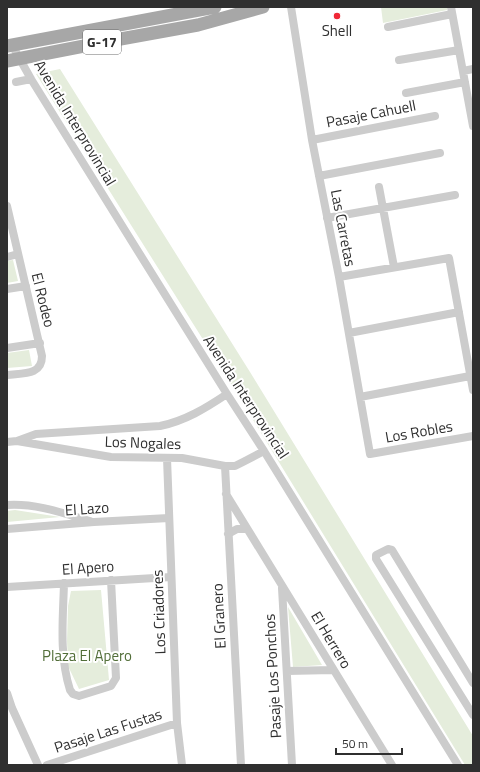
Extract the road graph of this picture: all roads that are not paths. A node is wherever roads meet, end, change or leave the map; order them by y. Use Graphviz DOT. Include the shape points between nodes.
graph roads {
  1 [pos="215,7"];
  2 [pos="263,7"];
  3 [pos="290,7"];
  4 [pos="452,11"];
  5 [pos="388,27"];
  6 [pos="9,45"];
  7 [pos="459,50"];
  8 [pos="13,60"];
  9 [pos="399,60"];
  10 [pos="473,69"];
  11 [pos="463,71"];
  12 [pos="31,79"];
  13 [pos="16,82"];
  14 [pos="465,82"];
  15 [pos="406,93"];
  16 [pos="435,116"];
  17 [pos="473,124"];
  18 [pos="312,140"];
  19 [pos="440,153"];
  20 [pos="319,176"];
  21 [pos="379,187"];
  22 [pos="455,195"];
  23 [pos="7,206"];
  24 [pos="383,208"];
  25 [pos="327,218"];
  26 [pos="18,254"];
  27 [pos="7,256"];
  28 [pos="394,267"];
  29 [pos="339,277"];
  30 [pos="26,286"];
  31 [pos="7,289"];
  32 [pos="459,312"];
  33 [pos="349,333"];
  34 [pos="40,343"];
  35 [pos="7,348"];
  36 [pos="7,375"];
  37 [pos="470,376"];
  38 [pos="473,390"];
  39 [pos="227,394"];
  40 [pos="360,397"];
  41 [pos="473,436"];
  42 [pos="17,441"];
  43 [pos="7,442"];
  44 [pos="264,451"];
  45 [pos="370,454"];
  46 [pos="167,458"];
  47 [pos="225,466"];
  48 [pos="226,494"];
  49 [pos="7,504"];
  50 [pos="169,518"];
  51 [pos="94,522"];
  52 [pos="7,529"];
  53 [pos="247,529"];
  54 [pos="228,534"];
  55 [pos="171,577"];
  56 [pos="111,580"];
  57 [pos="64,583"];
  58 [pos="282,586"];
  59 [pos="7,587"];
  60 [pos="333,670"];
  61 [pos="287,671"];
  62 [pos="473,683"];
  63 [pos="7,693"];
  64 [pos="473,715"];
  65 [pos="177,723"];
  66 [pos="38,765"];
  67 [pos="47,765"];
  68 [pos="182,765"];
  69 [pos="241,765"];
  70 [pos="292,765"];
  71 [pos="392,765"];
  72 [pos="458,765"];
  1 -- 6 [label="main road, G-17"];
  2 -- 8 [label="main road, G-17" via="198,25"];
  3 -- 18 [label="street, Las Carretas"];
  4 -- 5 [label="street"];
  4 -- 7 [label="street"];
  6 -- 8 [label="street, Avenida Interprovincial"];
  7 -- 9 [label="street"];
  7 -- 11 [label="street"];
  8 -- 12 [label="street, Avenida Interprovincial"];
  10 -- 11 [label="street"];
  11 -- 14 [label="street"];
  12 -- 13 [label="street"];
  12 -- 39 [label="street, Avenida Interprovincial"];
  14 -- 15 [label="street"];
  14 -- 17 [label="street"];
  16 -- 18 [label="street, Pasaje Cahuell"];
  18 -- 20 [label="street, Las Carretas"];
  19 -- 20 [label="street"];
  20 -- 25 [label="street, Las Carretas"];
  21 -- 24 [label="street"];
  22 -- 24 [label="street"];
  23 -- 26 [label="street, El Rodeo"];
  24 -- 25 [label="street"];
  24 -- 28 [label="street"];
  25 -- 29 [label="street, Las Carretas"];
  26 -- 27 [label="street"];
  26 -- 30 [label="street, El Rodeo"];
  28 -- 29 [label="street"];
  28 -- 32 [label="street" via="449,258"];
  29 -- 33 [label="street, Las Carretas"];
  30 -- 31 [label="street"];
  30 -- 34 [label="street, El Rodeo"];
  32 -- 33 [label="street"];
  32 -- 37 [label="street"];
  33 -- 40 [label="street, Las Carretas"];
  34 -- 35 [label="street"];
  34 -- 36 [label="street, El Rodeo" via="42,363 38,368 32,372"];
  37 -- 38 [label="street"];
  37 -- 40 [label="street"];
  39 -- 42 [label="street, Los Nogales" via="192,415 166,425 36,434"];
  39 -- 44 [label="street, Avenida Interprovincial"];
  40 -- 45 [label="street, Las Carretas"];
  41 -- 45 [label="street, Los Robles"];
  42 -- 43 [label="street, Los Nogales"];
  42 -- 46 [label="street, Los Nogales" via="111,458"];
  44 -- 47 [label="street, Los Nogales" via="234,466"];
  44 -- 72 [label="street, Avenida Interprovincial"];
  46 -- 47 [label="street, Los Nogales" via="190,458"];
  46 -- 50 [label="street, Los Criadores"];
  47 -- 48 [label="street, El Granero"];
  48 -- 53 [label="street, El Herrero"];
  48 -- 54 [label="street, El Granero"];
  49 -- 51 [label="street" via="33,506"];
  50 -- 51 [label="street, El Lazo"];
  50 -- 55 [label="street, Los Criadores"];
  51 -- 52 [label="street, El Lazo"];
  53 -- 54 [label="street" via="237,529"];
  53 -- 58 [label="street, El Herrero"];
  54 -- 69 [label="street, El Granero"];
  55 -- 56 [label="street, El Apero"];
  55 -- 65 [label="street, Los Criadores"];
  56 -- 57 [label="street, El Apero"];
  56 -- 57 [label="street" via="116,678 111,686 79,696 70,690 64,662"];
  57 -- 59 [label="street, El Apero"];
  58 -- 60 [label="street, El Herrero"];
  58 -- 61 [label="street, Pasaje Los Ponchos"];
  60 -- 61 [label="street"];
  60 -- 71 [label="street, El Herrero"];
  61 -- 70 [label="street, Pasaje Los Ponchos"];
  62 -- 64 [label="street" via="392,550 388,549 376,555 376,559"];
  63 -- 66 [label="street"];
  65 -- 67 [label="street, Pasaje Las Fustas"];
  65 -- 68 [label="street, Los Criadores"];
}
